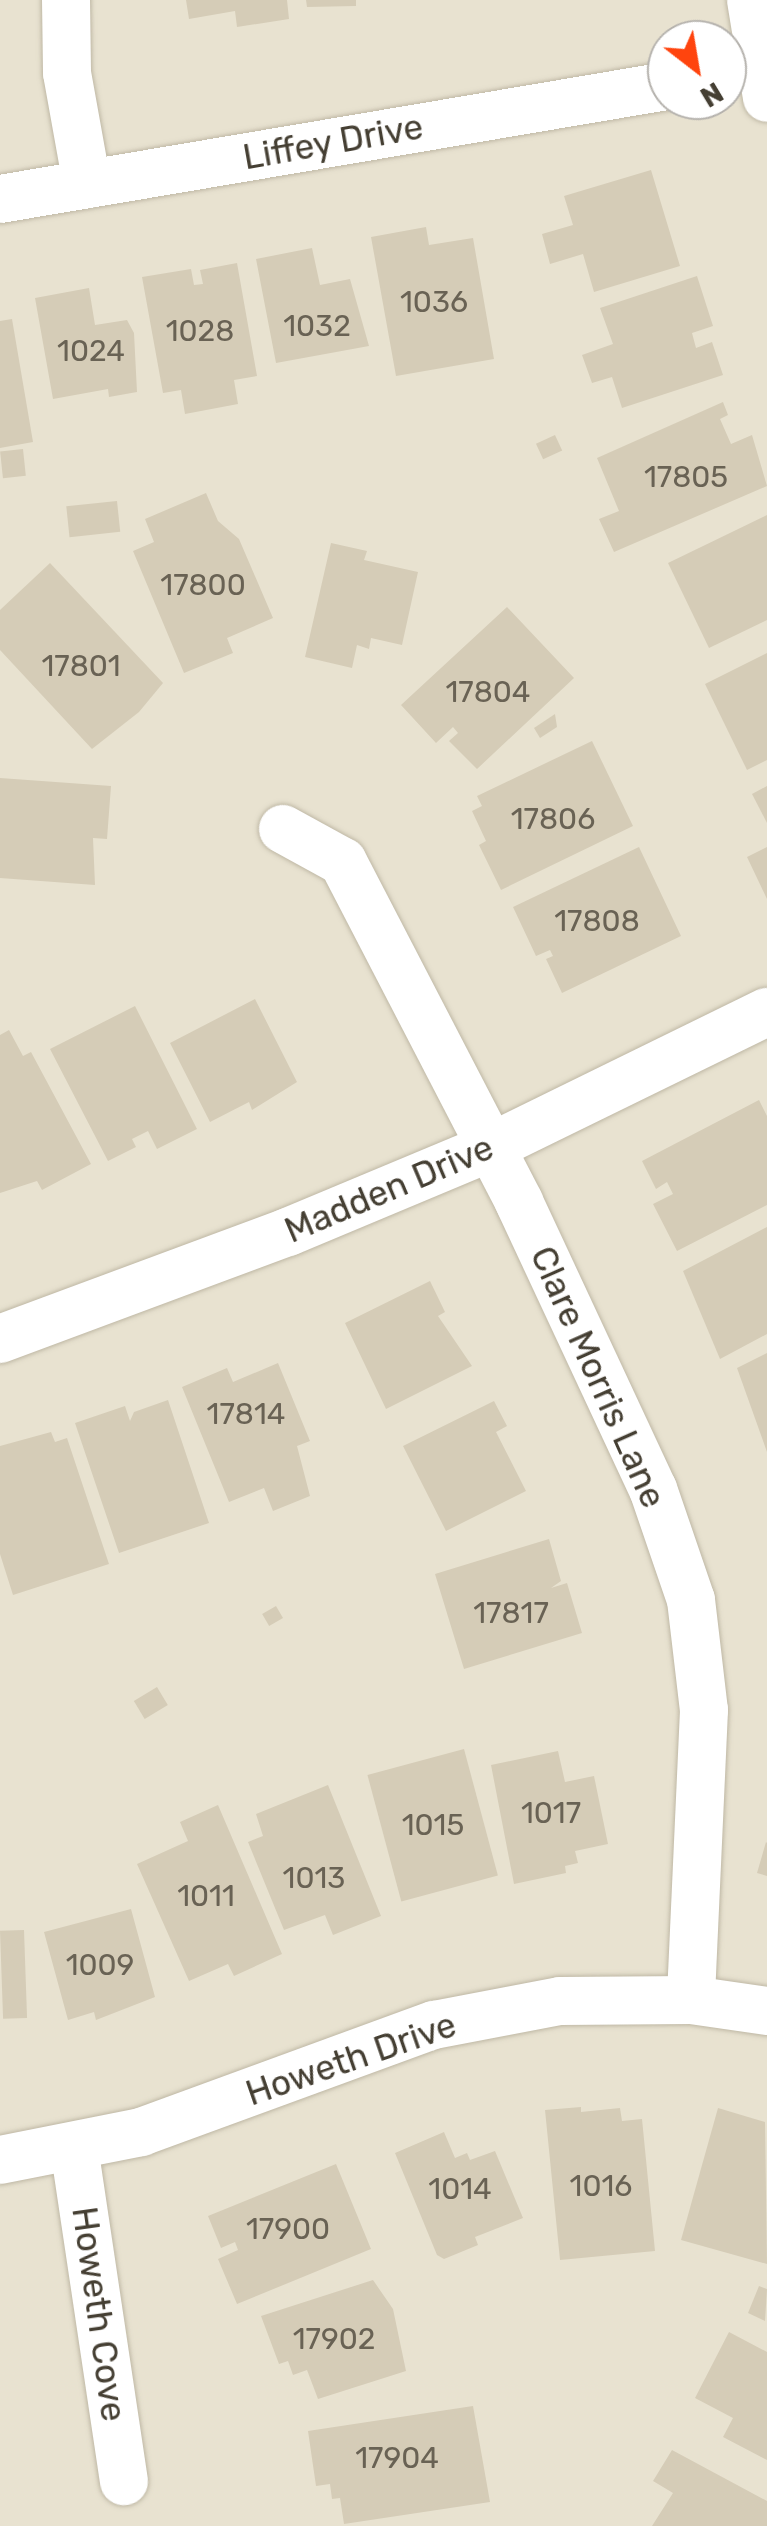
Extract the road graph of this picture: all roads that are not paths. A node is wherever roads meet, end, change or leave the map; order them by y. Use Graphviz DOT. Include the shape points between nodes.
graph roads {
  1 [pos="66,0"];
  2 [pos="751,0"];
  3 [pos="756,78"];
  4 [pos="647,89"];
  5 [pos="87,184"];
  6 [pos="0,199"];
  7 [pos="283,829"];
  8 [pos="767,1012"];
  9 [pos="491,1146"];
  10 [pos="0,1338"];
  11 [pos="691,2000"];
  12 [pos="767,2011"];
  13 [pos="74,2147"];
  14 [pos="0,2160"];
  15 [pos="124,2481"];
  1 -- 5 [label="street" via="67,73"];
  2 -- 3 [label="street"];
  4 -- 5 [label="street, Liffey Drive"];
  5 -- 6 [label="street, Liffey Drive"];
  7 -- 9 [label="street, Clare Morris Lane" via="343,862"];
  8 -- 9 [label="street, Madden Drive"];
  9 -- 10 [label="street, Madden Drive" via="288,1232"];
  9 -- 11 [label="street, Clare Morris Lane" via="652,1489 691,1600 704,1710"];
  11 -- 12 [label="street, Howeth Drive"];
  11 -- 13 [label="street, Howeth Drive" via="560,2001 434,2026 141,2132"];
  13 -- 14 [label="street, Howeth Drive"];
  13 -- 15 [label="street, Howeth Cove"];
}
